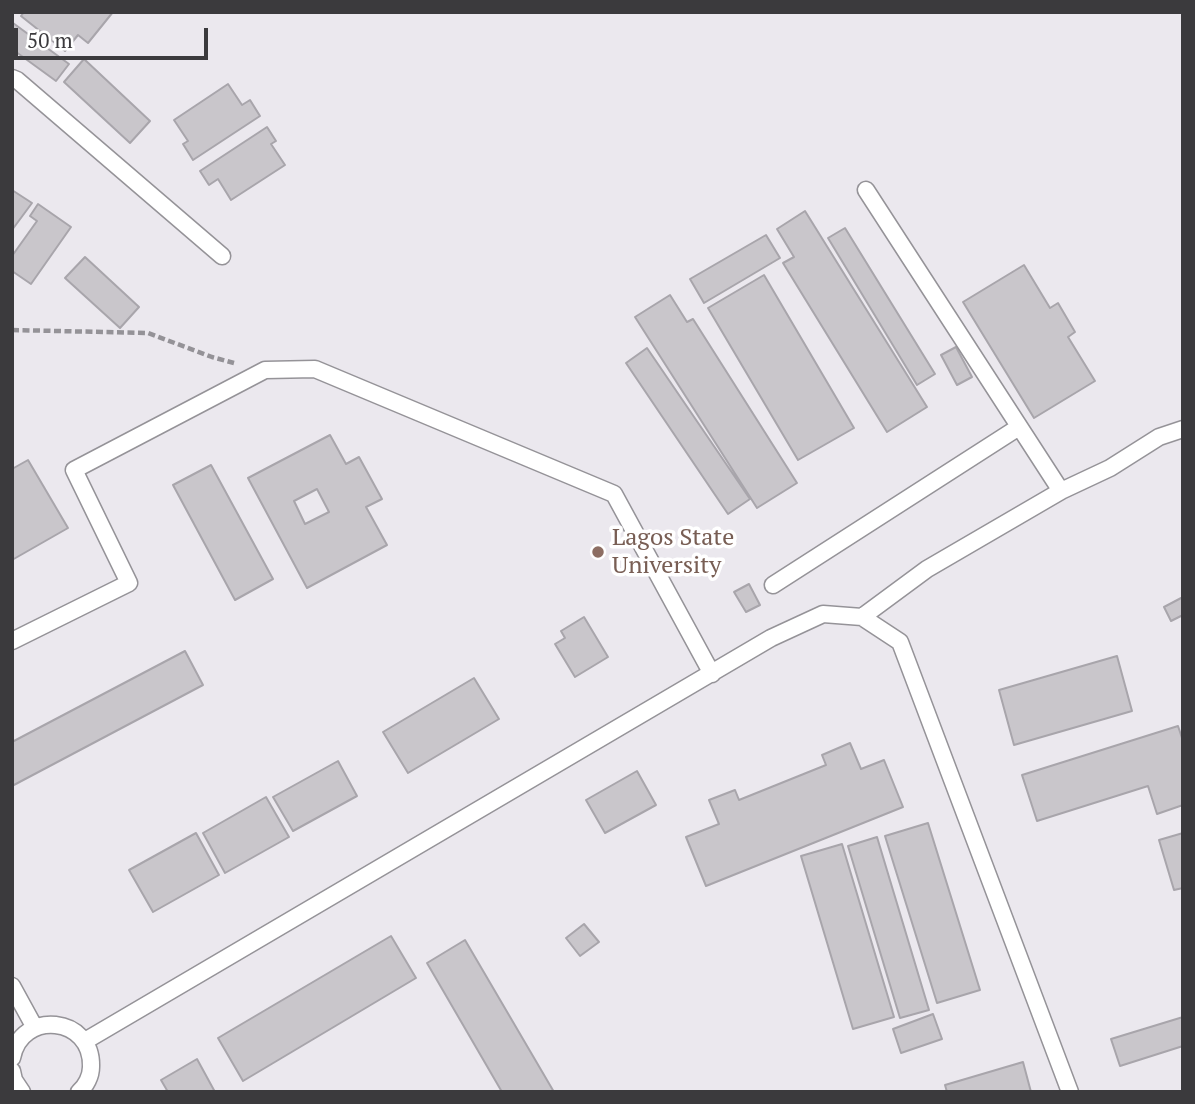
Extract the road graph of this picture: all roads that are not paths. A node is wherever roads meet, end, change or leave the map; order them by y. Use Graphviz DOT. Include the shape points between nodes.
graph roads {
  1 [pos="12,78"];
  2 [pos="866,191"];
  3 [pos="222,256"];
  4 [pos="1019,427"];
  5 [pos="1183,429"];
  6 [pos="1061,491"];
  7 [pos="773,585"];
  8 [pos="862,617"];
  9 [pos="12,641"];
  10 [pos="712,674"];
  11 [pos="12,986"];
  12 [pos="35,1028"];
  13 [pos="85,1041"];
  14 [pos="12,1058"];
  15 [pos="79,1092"];
  16 [pos="1070,1092"];
  1 -- 3 [label="lane"];
  2 -- 4 [label="lane"];
  4 -- 6 [label="lane"];
  4 -- 7 [label="lane"];
  5 -- 6 [label="lane" via="1159,437 1110,468"];
  6 -- 8 [label="lane" via="927,569"];
  8 -- 10 [label="lane" via="823,614 771,638"];
  8 -- 16 [label="lane" via="900,642"];
  9 -- 10 [label="lane" via="129,583 74,470 265,370 315,369 614,494"];
  10 -- 13 [label="lane"];
  11 -- 12 [label="lane"];
  12 -- 13 [label="lane" via="63,1026"];
  12 -- 14 [label="lane" via="22,1037"];
  13 -- 15 [label="lane" via="91,1073"];
}
